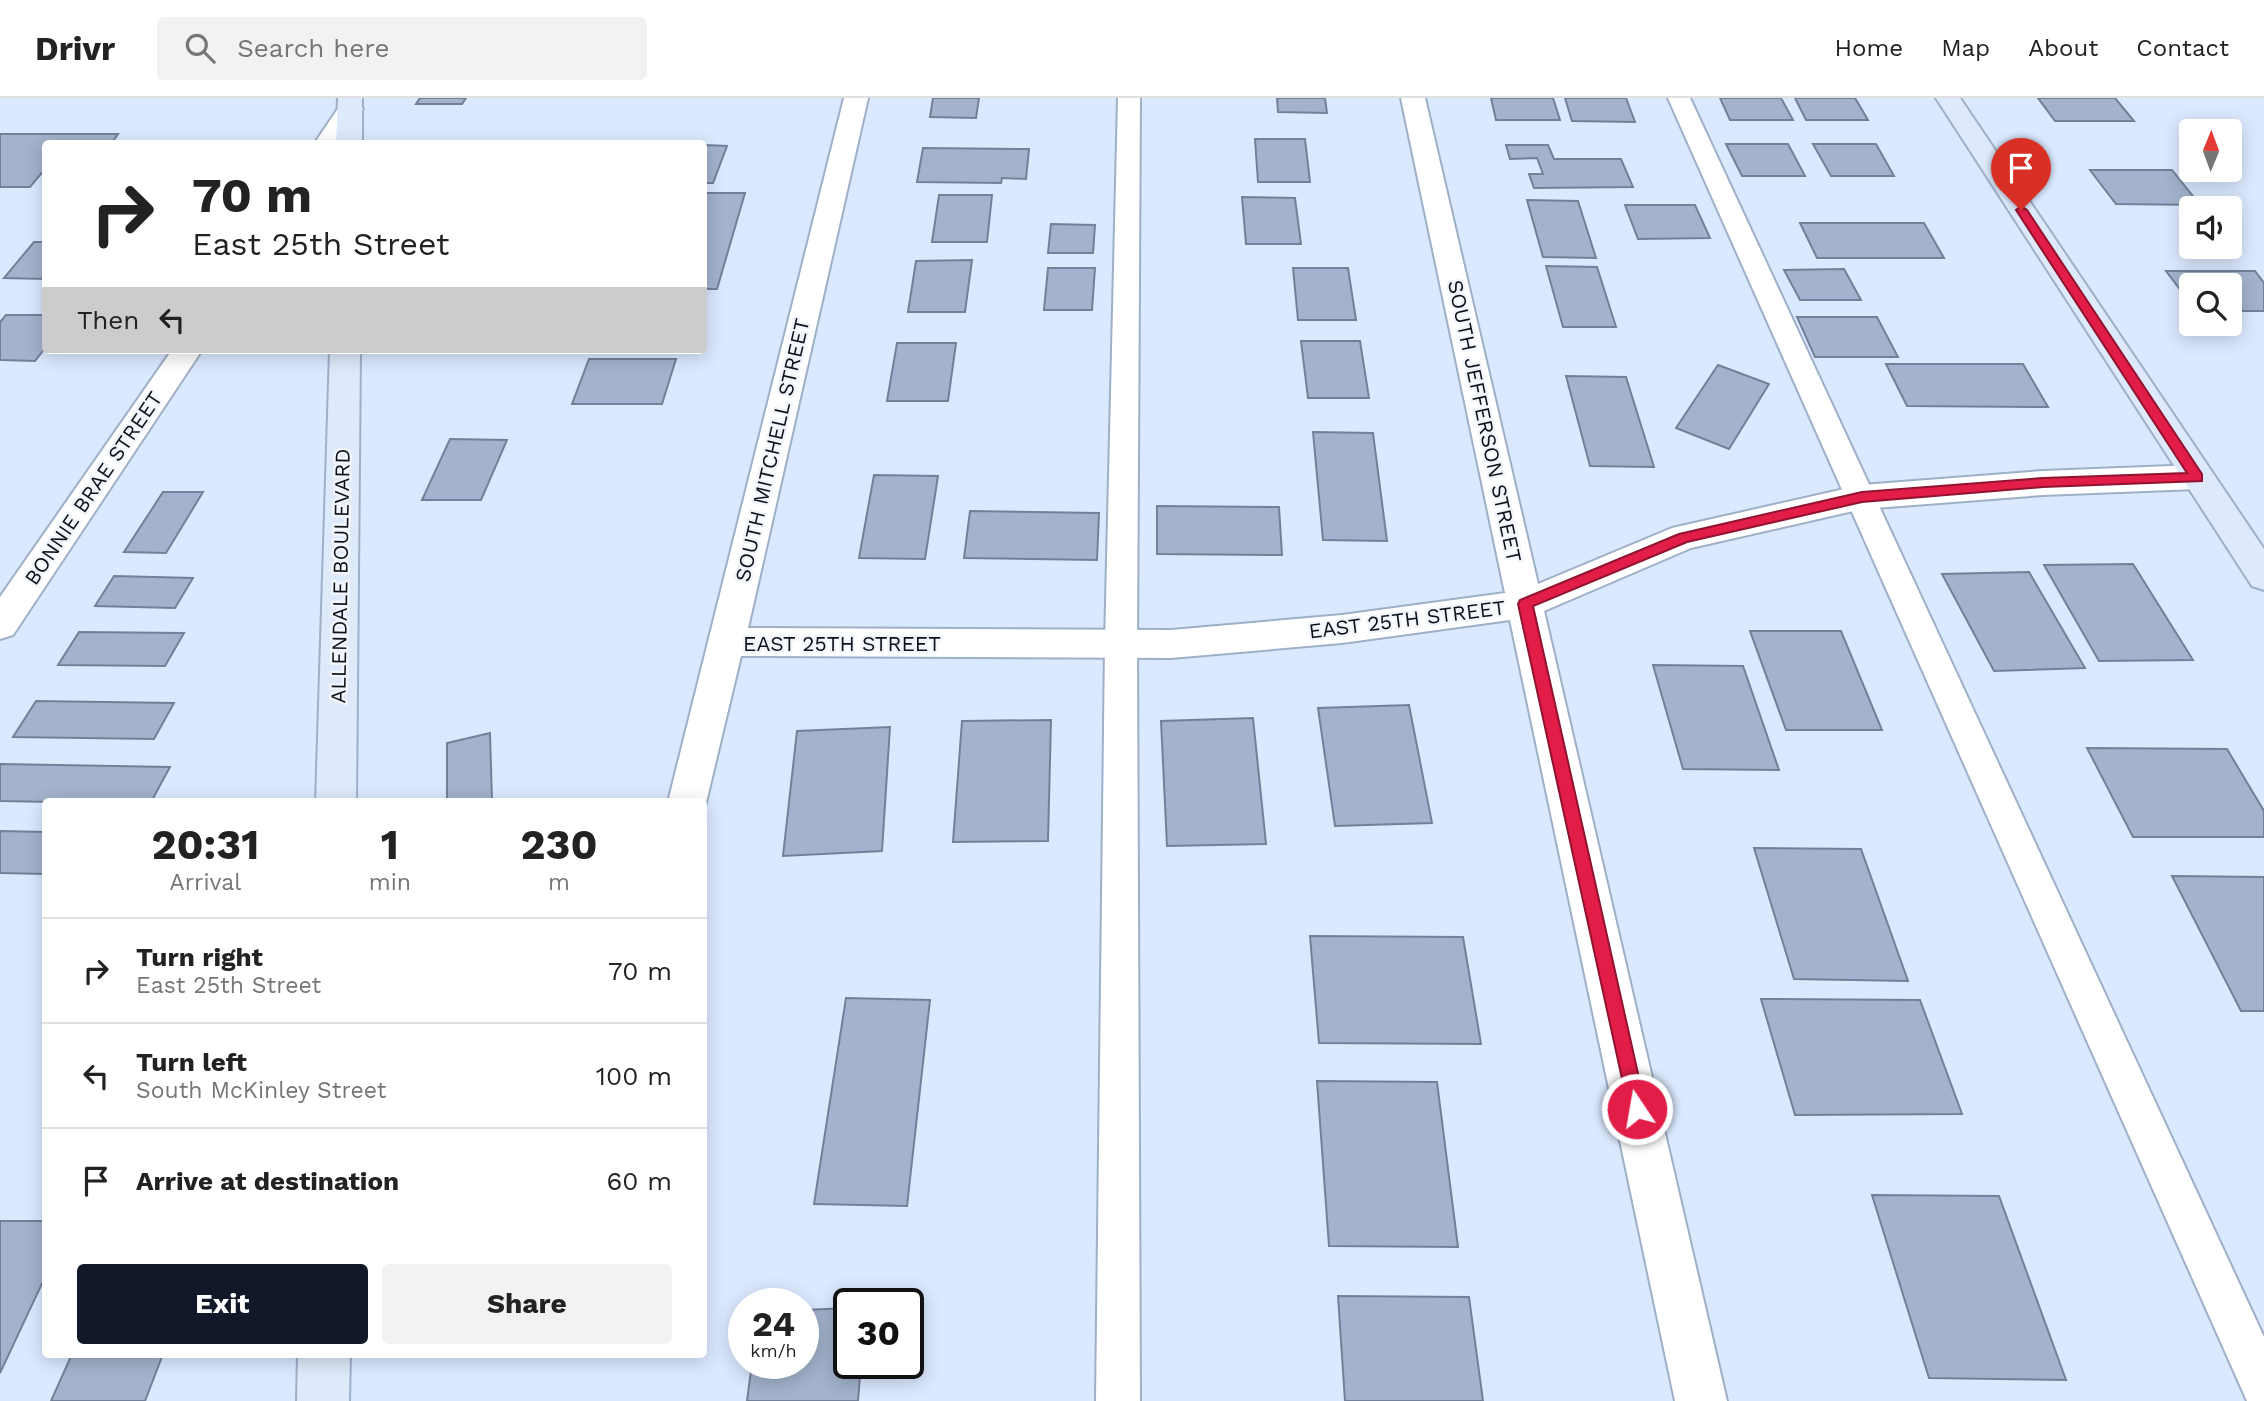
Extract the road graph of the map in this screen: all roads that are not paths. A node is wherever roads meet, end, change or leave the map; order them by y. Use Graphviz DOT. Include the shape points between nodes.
graph roads {
  1 [pos="856,98"];
  2 [pos="1129,98"];
  3 [pos="1413,98"];
  4 [pos="1679,98"];
  5 [pos="1948,98"];
  6 [pos="350,104"];
  7 [pos="329,140"];
  8 [pos="349,140"];
  9 [pos="184,354"];
  10 [pos="345,354"];
  11 [pos="2197,477"];
  12 [pos="1862,497"];
  13 [pos="2264,577"];
  14 [pos="1525,604"];
  15 [pos="0,625"];
  16 [pos="725,642"];
  17 [pos="1121,644"];
  18 [pos="336,798"];
  19 [pos="689,798"];
  20 [pos="324,1358"];
  21 [pos="2264,1387"];
  22 [pos="323,1401"];
  23 [pos="1118,1401"];
  24 [pos="1701,1401"];
  1 -- 16 [label="street, SOUTH MITCHELL STREET"];
  2 -- 17 [label="lane"];
  3 -- 14 [label="street, SOUTH JEFFERSON STREET"];
  4 -- 12 [label="lane"];
  5 -- 11 [label="street"];
  6 -- 7 [label="street"];
  6 -- 8 [label="street"];
  9 -- 15 [label="street, BONNIE BRAE STREET"];
  10 -- 18 [label="street, ALLENDALE BOULEVARD"];
  11 -- 12 [label="street, EAST 25TH STREET"];
  11 -- 13 [label="street"];
  12 -- 14 [label="street, EAST 25TH STREET" via="1684,537"];
  12 -- 21 [label="lane"];
  14 -- 17 [label="street, EAST 25TH STREET" via="1342,629"];
  14 -- 24 [label="street, SOUTH JEFFERSON STREET"];
  16 -- 17 [label="street, EAST 25TH STREET"];
  16 -- 19 [label="street, SOUTH MITCHELL STREET"];
  17 -- 23 [label="lane"];
  20 -- 22 [label="street"];
}
